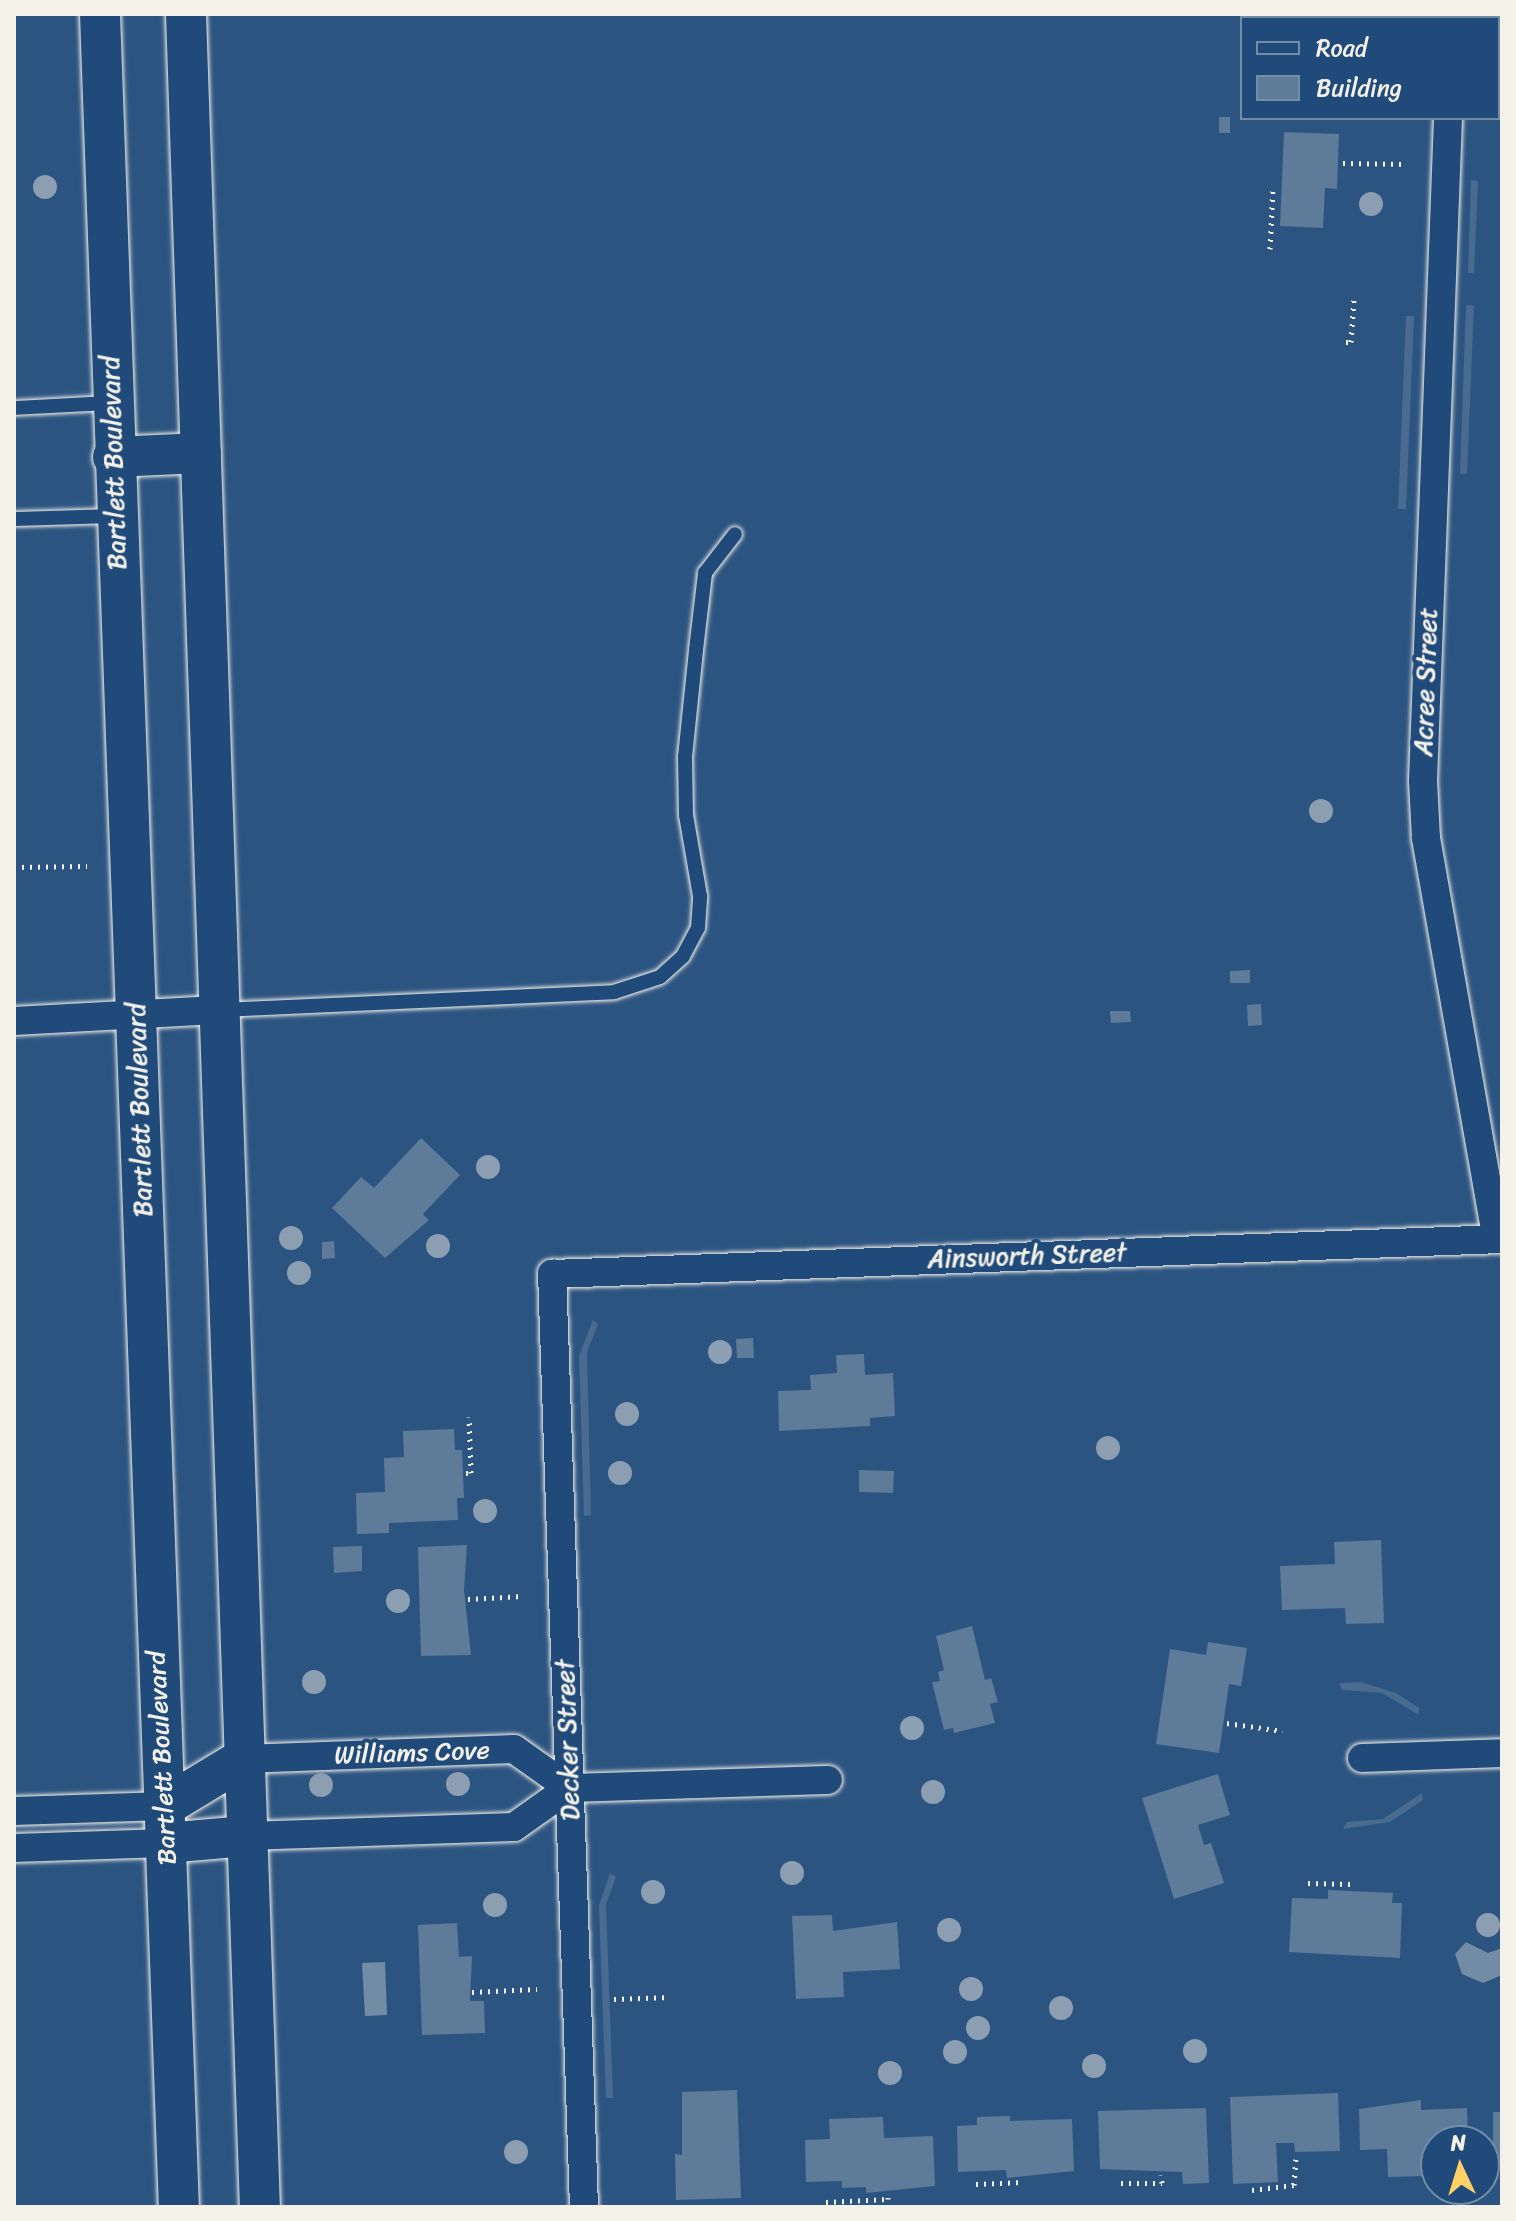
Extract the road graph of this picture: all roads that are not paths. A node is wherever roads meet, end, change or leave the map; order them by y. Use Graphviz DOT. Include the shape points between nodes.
graph roads {
  1 [pos="100,14"];
  2 [pos="186,14"];
  3 [pos="1448,120"];
  4 [pos="111,403"];
  5 [pos="14,408"];
  6 [pos="201,453"];
  7 [pos="113,457"];
  8 [pos="116,516"];
  9 [pos="14,519"];
  10 [pos="735,534"];
  11 [pos="217,1010"];
  12 [pos="137,1015"];
  13 [pos="14,1021"];
  14 [pos="1500,1239"];
  15 [pos="552,1274"];
  16 [pos="1502,1753"];
  17 [pos="1362,1758"];
  18 [pos="243,1759"];
  19 [pos="828,1780"];
  20 [pos="569,1788"];
  21 [pos="14,1811"];
  22 [pos="166,1824"];
  23 [pos="246,1836"];
  24 [pos="14,1848"];
  25 [pos="179,2207"];
  26 [pos="260,2207"];
  27 [pos="584,2207"];
  1 -- 4 [label="main road, Bartlett Boulevard"];
  2 -- 6 [label="main road"];
  3 -- 14 [label="street, Acree Street" via="1423,781 1426,838"];
  4 -- 5 [label="lane"];
  4 -- 7 [label="main road, Bartlett Boulevard"];
  6 -- 7 [label="main road"];
  6 -- 11 [label="main road"];
  7 -- 8 [label="main road, Bartlett Boulevard"];
  8 -- 9 [label="lane"];
  8 -- 12 [label="main road, Bartlett Boulevard"];
  10 -- 11 [label="lane" via="705,573 685,771 687,827 700,896 698,928 683,956 660,977 614,992"];
  11 -- 12 [label="street"];
  11 -- 18 [label="main road"];
  12 -- 13 [label="street"];
  12 -- 22 [label="main road, Bartlett Boulevard"];
  14 -- 15 [label="street, Ainsworth Street"];
  15 -- 20 [label="street, Decker Street"];
  16 -- 17 [label="street"];
  18 -- 20 [label="street, Williams Cove" via="514,1749"];
  18 -- 22 [label="main road"];
  18 -- 23 [label="main road"];
  19 -- 20 [label="street"];
  20 -- 23 [label="street" via="514,1827"];
  20 -- 27 [label="street, Decker Street"];
  21 -- 22 [label="street"];
  22 -- 23 [label="main road"];
  22 -- 24 [label="street"];
  22 -- 25 [label="main road, Bartlett Boulevard"];
  23 -- 26 [label="main road"];
}
